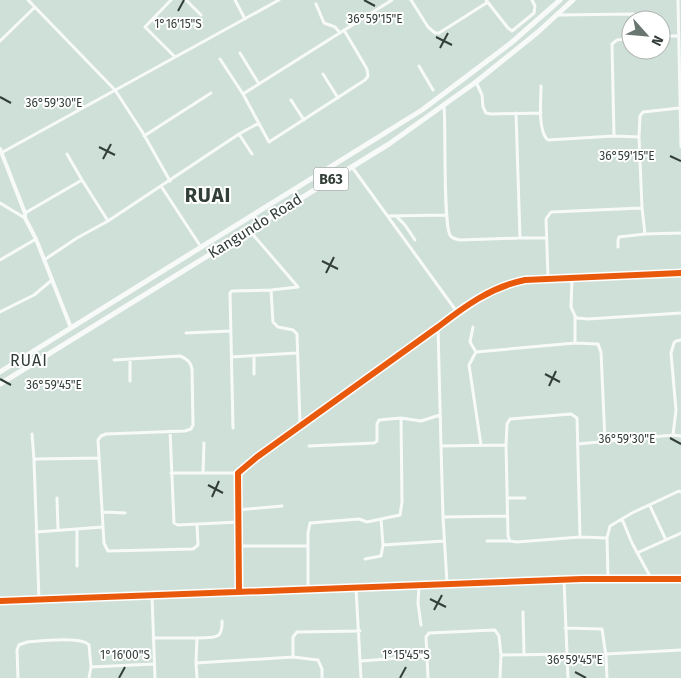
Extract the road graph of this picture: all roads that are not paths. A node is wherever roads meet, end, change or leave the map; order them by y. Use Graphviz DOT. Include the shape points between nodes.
graph roads {
  1 [pos="28,0"];
  2 [pos="171,0"];
  3 [pos="186,0"];
  4 [pos="235,0"];
  5 [pos="279,0"];
  6 [pos="392,0"];
  7 [pos="410,0"];
  8 [pos="532,0"];
  9 [pos="560,0"];
  10 [pos="571,0"];
  11 [pos="678,0"];
  12 [pos="487,1"];
  13 [pos="316,4"];
  14 [pos="35,8"];
  15 [pos="535,10"];
  16 [pos="680,10"];
  17 [pos="621,14"];
  18 [pos="201,15"];
  19 [pos="557,15"];
  20 [pos="542,16"];
  21 [pos="245,19"];
  22 [pos="529,28"];
  23 [pos="344,30"];
  24 [pos="340,33"];
  25 [pos="534,35"];
  26 [pos="671,36"];
  27 [pos="678,36"];
  28 [pos="621,39"];
  29 [pos="0,41"];
  30 [pos="512,43"];
  31 [pos="517,50"];
  32 [pos="240,53"];
  33 [pos="175,57"];
  34 [pos="220,59"];
  35 [pos="419,66"];
  36 [pos="323,74"];
  37 [pos="476,82"];
  38 [pos="260,84"];
  39 [pos="541,86"];
  40 [pos="115,90"];
  41 [pos="432,90"];
  42 [pos="211,93"];
  43 [pos="243,94"];
  44 [pos="338,98"];
  45 [pos="291,100"];
  46 [pos="444,106"];
  47 [pos="679,108"];
  48 [pos="516,113"];
  49 [pos="541,113"];
  50 [pos="304,120"];
  51 [pos="260,123"];
  52 [pos="239,134"];
  53 [pos="681,135"];
  54 [pos="144,136"];
  55 [pos="614,136"];
  56 [pos="640,137"];
  57 [pos="681,147"];
  58 [pos="1,151"];
  59 [pos="67,154"];
  60 [pos="252,154"];
  61 [pos="352,166"];
  62 [pos="82,180"];
  63 [pos="170,181"];
  64 [pos="161,186"];
  65 [pos="0,203"];
  66 [pos="642,208"];
  67 [pos="25,212"];
  68 [pos="446,215"];
  69 [pos="388,216"];
  70 [pos="396,216"];
  71 [pos="25,218"];
  72 [pos="108,221"];
  73 [pos="249,230"];
  74 [pos="645,234"];
  75 [pos="681,234"];
  76 [pos="520,238"];
  77 [pos="546,238"];
  78 [pos="36,239"];
  79 [pos="415,240"];
  80 [pos="199,244"];
  81 [pos="618,247"];
  82 [pos="0,260"];
  83 [pos="44,260"];
  84 [pos="681,273"];
  85 [pos="548,278"];
  86 [pos="572,278"];
  87 [pos="53,279"];
  88 [pos="271,290"];
  89 [pos="0,312"];
  90 [pos="456,312"];
  91 [pos="681,313"];
  92 [pos="574,316"];
  93 [pos="438,327"];
  94 [pos="473,327"];
  95 [pos="71,328"];
  96 [pos="230,331"];
  97 [pos="186,333"];
  98 [pos="681,340"];
  99 [pos="575,343"];
  100 [pos="476,352"];
  101 [pos="297,353"];
  102 [pos="254,356"];
  103 [pos="231,357"];
  104 [pos="130,359"];
  105 [pos="114,360"];
  106 [pos="0,372"];
  107 [pos="254,374"];
  108 [pos="130,381"];
  109 [pos="0,384"];
  110 [pos="676,410"];
  111 [pos="681,410"];
  112 [pos="440,415"];
  113 [pos="400,418"];
  114 [pos="300,425"];
  115 [pos="233,428"];
  116 [pos="170,431"];
  117 [pos="32,434"];
  118 [pos="673,435"];
  119 [pos="681,436"];
  120 [pos="605,441"];
  121 [pos="204,443"];
  122 [pos="578,444"];
  123 [pos="481,445"];
  124 [pos="506,445"];
  125 [pos="310,446"];
  126 [pos="441,446"];
  127 [pos="99,458"];
  128 [pos="34,461"];
  129 [pos="171,473"];
  130 [pos="204,473"];
  131 [pos="238,473"];
  132 [pos="681,492"];
  133 [pos="57,498"];
  134 [pos="507,498"];
  135 [pos="525,498"];
  136 [pos="282,506"];
  137 [pos="650,506"];
  138 [pos="238,510"];
  139 [pos="103,512"];
  140 [pos="125,513"];
  141 [pos="507,516"];
  142 [pos="443,517"];
  143 [pos="381,519"];
  144 [pos="622,519"];
  145 [pos="238,522"];
  146 [pos="197,524"];
  147 [pos="103,527"];
  148 [pos="77,528"];
  149 [pos="58,530"];
  150 [pos="36,532"];
  151 [pos="681,533"];
  152 [pos="580,538"];
  153 [pos="607,538"];
  154 [pos="666,540"];
  155 [pos="444,541"];
  156 [pos="487,541"];
  157 [pos="510,541"];
  158 [pos="383,544"];
  159 [pos="239,546"];
  160 [pos="308,546"];
  161 [pos="637,553"];
  162 [pos="365,559"];
  163 [pos="77,566"];
  164 [pos="608,579"];
  165 [pos="564,580"];
  166 [pos="652,580"];
  167 [pos="681,580"];
  168 [pos="447,583"];
  169 [pos="419,585"];
  170 [pos="356,588"];
  171 [pos="308,590"];
  172 [pos="239,591"];
  173 [pos="152,596"];
  174 [pos="39,598"];
  175 [pos="0,600"];
  176 [pos="523,612"];
  177 [pos="222,621"];
  178 [pos="421,625"];
  179 [pos="565,628"];
  180 [pos="360,631"];
  181 [pos="153,638"];
  182 [pos="197,638"];
  183 [pos="681,650"];
  184 [pos="524,654"];
  185 [pos="567,654"];
  186 [pos="606,654"];
  187 [pos="501,655"];
  188 [pos="427,656"];
  189 [pos="293,657"];
  190 [pos="360,661"];
  191 [pos="196,663"];
  192 [pos="154,664"];
  193 [pos="91,668"];
  194 [pos="18,678"];
  195 [pos="89,678"];
  196 [pos="155,678"];
  197 [pos="197,678"];
  198 [pos="322,678"];
  199 [pos="361,678"];
  200 [pos="428,678"];
  201 [pos="500,678"];
  202 [pos="568,678"];
  203 [pos="607,678"];
  1 -- 14 [label="street"];
  2 -- 33 [label="street" via="144,27"];
  3 -- 18 [label="street"];
  4 -- 21 [label="street"];
  5 -- 21 [label="street"];
  6 -- 23 [label="street"];
  7 -- 12 [label="street" via="428,28 436,33"];
  8 -- 15 [label="street"];
  9 -- 20 [label="highway, Kangundo Road / B63"];
  10 -- 19 [label="highway, Kangundo Road / B63"];
  11 -- 16 [label="street"];
  12 -- 15 [label="street" via="512,31"];
  13 -- 24 [label="street" via="324,23 334,26"];
  14 -- 29 [label="street"];
  14 -- 40 [label="street"];
  15 -- 20 [label="street"];
  16 -- 27 [label="street"];
  17 -- 19 [label="street"];
  19 -- 25 [label="highway, Kangundo Road / B63"];
  20 -- 22 [label="highway, Kangundo Road / B63"];
  21 -- 33 [label="street"];
  22 -- 25 [label="highway"];
  22 -- 30 [label="highway, Kangundo Road / B63"];
  23 -- 24 [label="street"];
  23 -- 44 [label="street" via="368,72 365,80"];
  24 -- 38 [label="street"];
  25 -- 31 [label="highway, Kangundo Road / B63"];
  26 -- 27 [label="street"];
  27 -- 47 [label="street"];
  28 -- 55 [label="street" via="612,44"];
  30 -- 31 [label="highway"];
  30 -- 95 [label="highway, Kangundo Road / B63" via="422,110"];
  31 -- 37 [label="highway, Kangundo Road / B63"];
  32 -- 38 [label="street"];
  33 -- 40 [label="street"];
  34 -- 43 [label="street"];
  35 -- 41 [label="street"];
  36 -- 44 [label="street"];
  37 -- 46 [label="highway, Kangundo Road / B63"];
  37 -- 48 [label="street" via="486,113"];
  38 -- 43 [label="street"];
  39 -- 49 [label="street"];
  40 -- 54 [label="street"];
  40 -- 58 [label="street"];
  42 -- 54 [label="street"];
  43 -- 51 [label="street"];
  44 -- 50 [label="street"];
  45 -- 50 [label="street"];
  46 -- 61 [label="highway, Kangundo Road / B63"];
  46 -- 68 [label="street"];
  47 -- 53 [label="street"];
  47 -- 56 [label="street" via="645,111 641,114"];
  48 -- 49 [label="street"];
  48 -- 76 [label="street"];
  49 -- 55 [label="street" via="544,135 548,140"];
  50 -- 51 [label="street" via="269,142"];
  51 -- 52 [label="street"];
  52 -- 60 [label="street"];
  52 -- 63 [label="street"];
  53 -- 57 [label="street"];
  54 -- 63 [label="street"];
  55 -- 56 [label="street"];
  56 -- 66 [label="street"];
  58 -- 67 [label="street"];
  59 -- 62 [label="street"];
  61 -- 69 [label="street"];
  61 -- 73 [label="highway, Kangundo Road / B63"];
  62 -- 67 [label="street"];
  62 -- 72 [label="street"];
  63 -- 64 [label="street"];
  64 -- 72 [label="street"];
  64 -- 80 [label="street"];
  65 -- 71 [label="street"];
  66 -- 74 [label="street"];
  66 -- 77 [label="street" via="551,212 546,219"];
  67 -- 71 [label="street"];
  68 -- 70 [label="street"];
  68 -- 76 [label="street" via="450,235 457,239"];
  69 -- 70 [label="street"];
  69 -- 90 [label="street"];
  70 -- 79 [label="street"];
  71 -- 78 [label="street"];
  72 -- 83 [label="street"];
  73 -- 88 [label="street" via="298,287"];
  73 -- 109 [label="highway, Kangundo Road / B63"];
  74 -- 75 [label="street"];
  74 -- 81 [label="street" via="622,236"];
  76 -- 77 [label="street"];
  77 -- 85 [label="street"];
  78 -- 82 [label="street"];
  78 -- 83 [label="street"];
  83 -- 87 [label="street"];
  84 -- 86 [label="street"];
  85 -- 86 [label="street"];
  85 -- 90 [label="street" via="508,284 484,294"];
  86 -- 92 [label="street" via="571,307"];
  87 -- 89 [label="street" via="34,295"];
  87 -- 95 [label="street"];
  88 -- 96 [label="street" via="230,292"];
  88 -- 101 [label="street" via="273,322 278,327 295,331"];
  90 -- 93 [label="street"];
  91 -- 92 [label="street" via="581,319"];
  92 -- 99 [label="street"];
  93 -- 112 [label="street"];
  93 -- 114 [label="street"];
  94 -- 100 [label="street" via="470,342"];
  95 -- 106 [label="highway, Kangundo Road / B63"];
  96 -- 97 [label="street"];
  96 -- 103 [label="street"];
  98 -- 110 [label="street" via="676,340 671,353"];
  99 -- 100 [label="street"];
  99 -- 120 [label="street" via="595,343 602,352"];
  100 -- 123 [label="street" via="469,365"];
  101 -- 102 [label="street"];
  101 -- 114 [label="street"];
  102 -- 103 [label="street"];
  102 -- 107 [label="street"];
  103 -- 115 [label="street"];
  104 -- 105 [label="street"];
  104 -- 108 [label="street"];
  104 -- 116 [label="street" via="180,356 190,363 193,425 185,431"];
  110 -- 111 [label="street"];
  110 -- 118 [label="street"];
  112 -- 113 [label="street" via="421,421"];
  112 -- 126 [label="street"];
  113 -- 125 [label="street" via="380,420 374,443"];
  113 -- 143 [label="street" via="402,509 400,515"];
  114 -- 131 [label="street"];
  116 -- 127 [label="street" via="101,436 98,440"];
  116 -- 129 [label="street"];
  117 -- 128 [label="street"];
  118 -- 119 [label="street"];
  118 -- 120 [label="street"];
  120 -- 122 [label="street"];
  121 -- 130 [label="street"];
  122 -- 124 [label="street" via="577,418 571,414 510,419"];
  122 -- 152 [label="street"];
  123 -- 124 [label="street"];
  123 -- 126 [label="street"];
  124 -- 134 [label="street"];
  126 -- 142 [label="street"];
  127 -- 128 [label="street"];
  127 -- 139 [label="street"];
  128 -- 150 [label="street"];
  129 -- 130 [label="street"];
  129 -- 146 [label="street" via="173,522 178,526"];
  130 -- 131 [label="street"];
  131 -- 138 [label="street"];
  132 -- 137 [label="street"];
  133 -- 149 [label="street"];
  134 -- 135 [label="street"];
  134 -- 141 [label="street"];
  136 -- 138 [label="street"];
  137 -- 144 [label="street"];
  137 -- 154 [label="street"];
  138 -- 145 [label="street"];
  139 -- 140 [label="street"];
  139 -- 147 [label="street"];
  141 -- 142 [label="street"];
  141 -- 157 [label="street"];
  142 -- 155 [label="street"];
  143 -- 158 [label="street"];
  143 -- 160 [label="street" via="310,522"];
  144 -- 153 [label="street" via="610,526"];
  144 -- 161 [label="street"];
  145 -- 146 [label="street"];
  145 -- 159 [label="street"];
  146 -- 147 [label="street" via="196,548 126,551 108,551"];
  147 -- 148 [label="street"];
  148 -- 149 [label="street"];
  148 -- 163 [label="street"];
  149 -- 150 [label="street"];
  150 -- 174 [label="street"];
  151 -- 154 [label="street"];
  152 -- 153 [label="street"];
  152 -- 157 [label="street"];
  153 -- 164 [label="street"];
  154 -- 161 [label="street"];
  155 -- 158 [label="street"];
  155 -- 168 [label="street"];
  156 -- 157 [label="street"];
  158 -- 162 [label="street" via="381,556"];
  159 -- 160 [label="street"];
  159 -- 172 [label="street"];
  160 -- 171 [label="street"];
  161 -- 166 [label="street"];
  164 -- 165 [label="street"];
  164 -- 166 [label="street"];
  165 -- 168 [label="street"];
  165 -- 179 [label="street"];
  166 -- 167 [label="street"];
  168 -- 169 [label="street"];
  169 -- 170 [label="street"];
  169 -- 178 [label="street"];
  170 -- 171 [label="street"];
  170 -- 180 [label="street"];
  171 -- 172 [label="street"];
  172 -- 173 [label="street"];
  173 -- 174 [label="street"];
  173 -- 181 [label="street"];
  174 -- 175 [label="street"];
  176 -- 184 [label="street"];
  177 -- 182 [label="street" via="220,635"];
  179 -- 185 [label="street"];
  179 -- 186 [label="street" via="602,629"];
  180 -- 189 [label="street" via="297,632 293,637"];
  180 -- 190 [label="street"];
  181 -- 182 [label="street"];
  181 -- 192 [label="street"];
  182 -- 191 [label="street"];
  183 -- 186 [label="street"];
  184 -- 185 [label="street"];
  184 -- 187 [label="street"];
  185 -- 202 [label="street"];
  186 -- 203 [label="street"];
  187 -- 188 [label="street" via="499,636 494,630 487,630 430,632 426,637"];
  187 -- 201 [label="street"];
  188 -- 190 [label="street"];
  188 -- 200 [label="street"];
  189 -- 191 [label="street"];
  189 -- 198 [label="street" via="318,660"];
  190 -- 199 [label="street"];
  191 -- 197 [label="street"];
  192 -- 193 [label="street"];
  192 -- 196 [label="street"];
  193 -- 194 [label="street" via="90,648 85,642 27,642 18,647"];
  193 -- 195 [label="street"];
}
